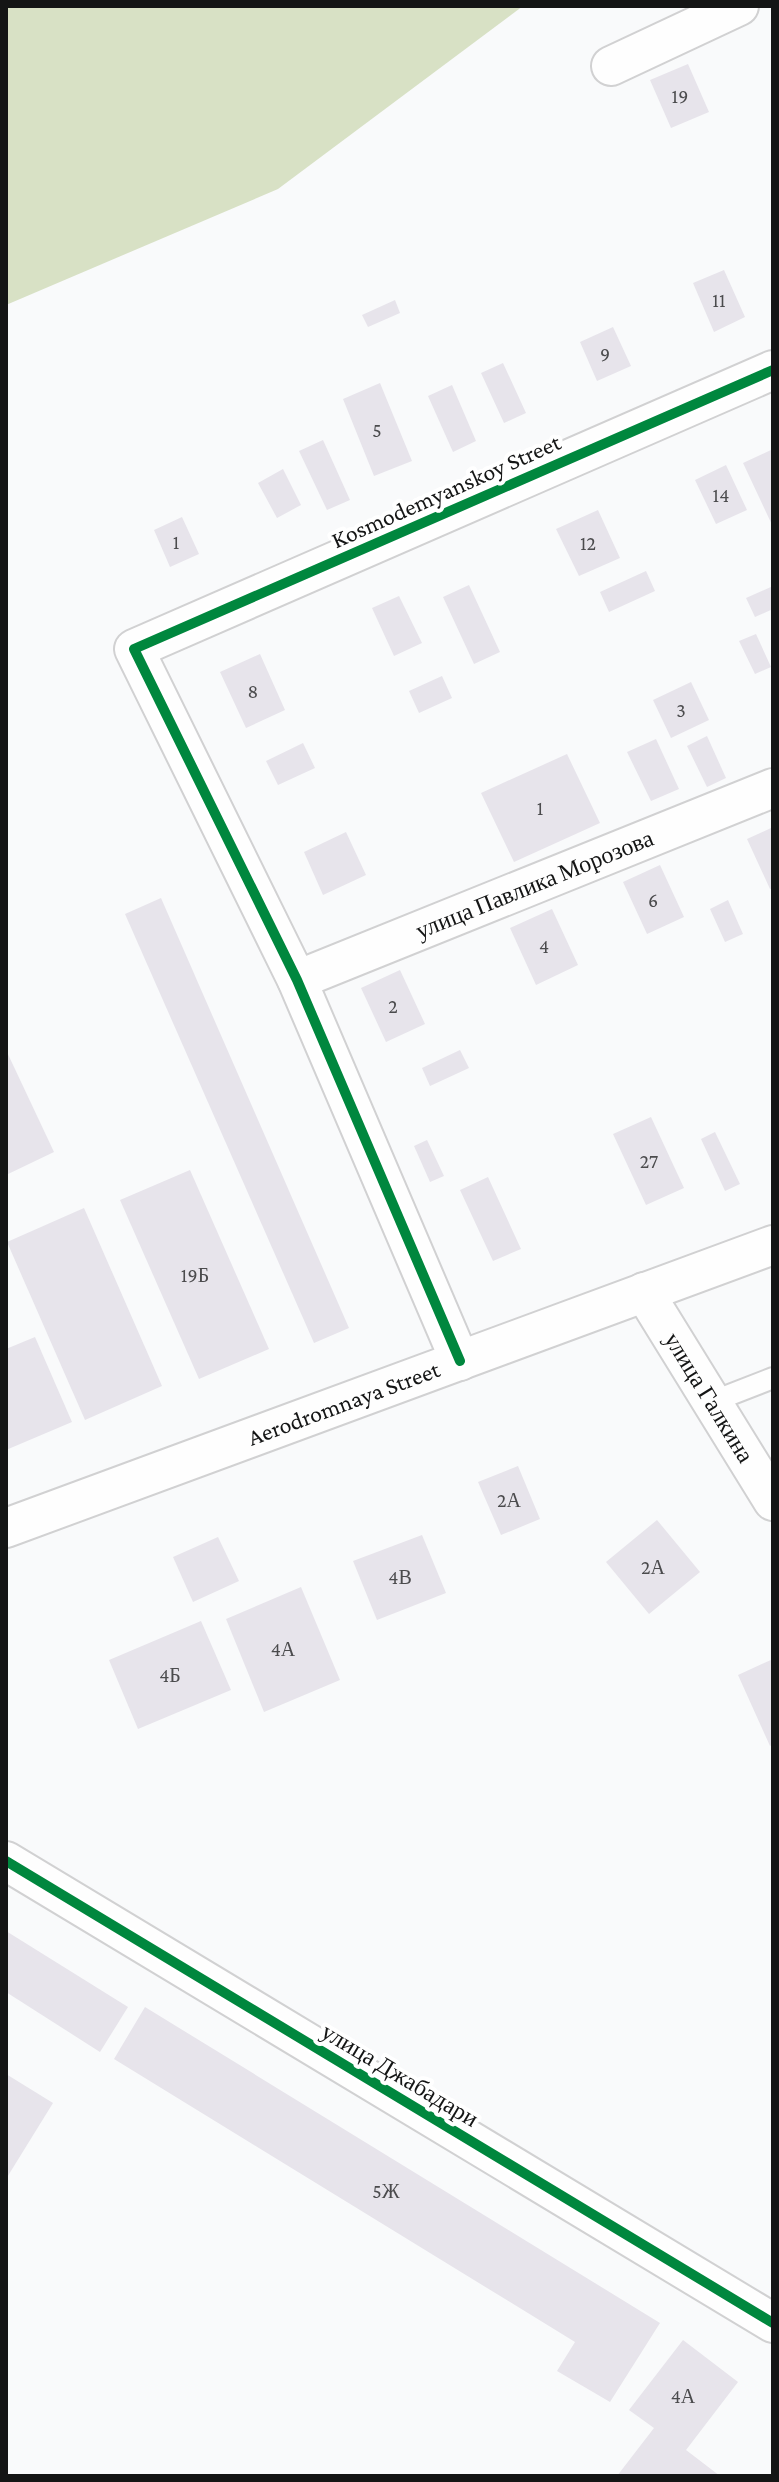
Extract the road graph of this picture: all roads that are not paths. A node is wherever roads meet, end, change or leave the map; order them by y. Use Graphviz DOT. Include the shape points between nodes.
graph roads {
  1 [pos="739,6"];
  2 [pos="611,66"];
  3 [pos="773,370"];
  4 [pos="773,788"];
  5 [pos="297,980"];
  6 [pos="773,1245"];
  7 [pos="644,1292"];
  8 [pos="460,1361"];
  9 [pos="773,1378"];
  10 [pos="714,1401"];
  11 [pos="773,1501"];
  12 [pos="6,1528"];
  13 [pos="6,1861"];
  14 [pos="773,2323"];
  1 -- 2 [label="street"];
  3 -- 5 [label="street, Kosmodemyanskoy Street" via="134,649"];
  4 -- 5 [label="street, улица Павлика Морозова"];
  5 -- 8 [label="street"];
  6 -- 7 [label="street, Aerodromnaya Street"];
  7 -- 8 [label="street, Aerodromnaya Street"];
  7 -- 10 [label="street, улица Галкина"];
  8 -- 12 [label="street, Aerodromnaya Street"];
  9 -- 10 [label="lane"];
  10 -- 11 [label="street, улица Галкина"];
  13 -- 14 [label="street, улица Джабадари"];
}
